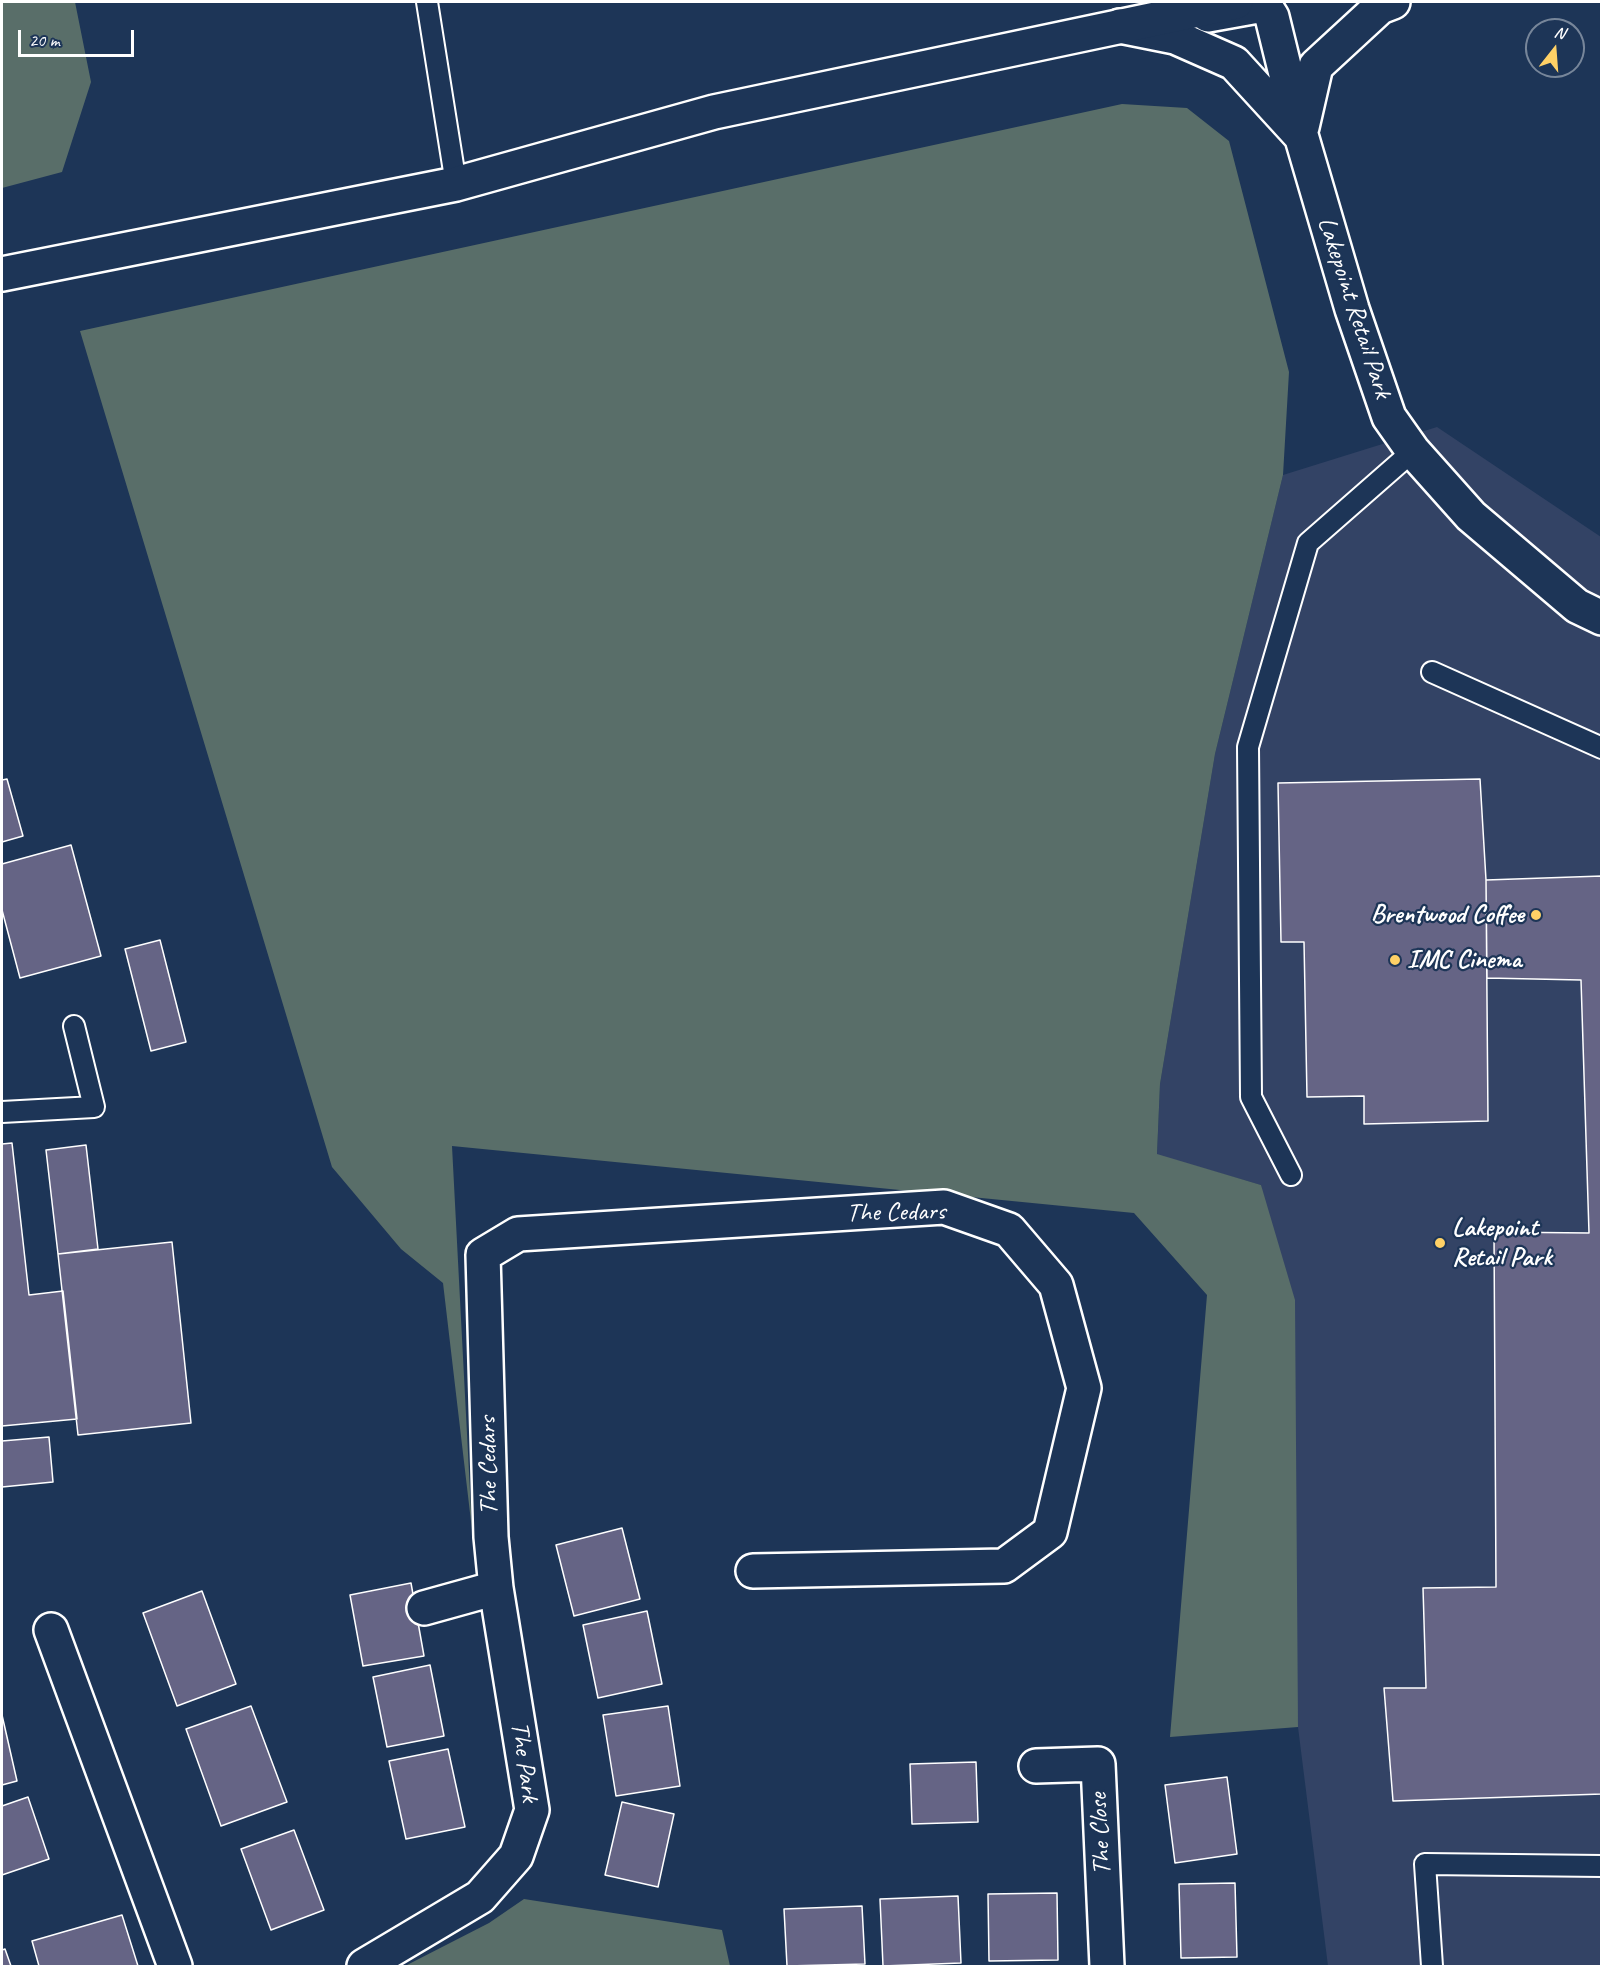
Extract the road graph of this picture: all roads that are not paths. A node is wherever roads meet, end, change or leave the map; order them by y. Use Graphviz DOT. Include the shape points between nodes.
graph roads {
  1 [pos="427,2"];
  2 [pos="1236,2"];
  3 [pos="1393,2"];
  4 [pos="1170,16"];
  5 [pos="1120,26"];
  6 [pos="1300,135"];
  7 [pos="456,184"];
  8 [pos="2,274"];
  9 [pos="1413,451"];
  10 [pos="1602,618"];
  11 [pos="1432,672"];
  12 [pos="1602,748"];
  13 [pos="74,1026"];
  14 [pos="2,1112"];
  15 [pos="1292,1175"];
  16 [pos="753,1571"];
  17 [pos="496,1588"];
  18 [pos="424,1608"];
  19 [pos="51,1630"];
  20 [pos="1036,1766"];
  21 [pos="1602,1866"];
  22 [pos="175,1966"];
  23 [pos="364,1966"];
  24 [pos="1107,1966"];
  25 [pos="1432,1966"];
  1 -- 7 [label="lane"];
  2 -- 4 [label="street"];
  3 -- 6 [label="street" via="1380,7 1316,66"];
  4 -- 5 [label="street"];
  4 -- 6 [label="street, Lakepoint Retail Park" via="1210,15 1258,6 1267,9"];
  5 -- 6 [label="street" via="1175,37 1234,63"];
  5 -- 7 [label="street" via="714,112"];
  6 -- 9 [label="street, Lakepoint Retail Park" via="1389,417"];
  7 -- 8 [label="street"];
  9 -- 10 [label="street, Lakepoint Retail Park" via="1471,516 1577,606"];
  9 -- 15 [label="lane" via="1308,543 1248,747 1251,1097"];
  11 -- 12 [label="lane"];
  13 -- 14 [label="lane" via="94,1107"];
  16 -- 17 [label="street, The Cedars" via="1004,1566 1050,1532 1084,1388 1056,1285 1009,1230 944,1207 518,1234 483,1255 490,1537"];
  17 -- 18 [label="street"];
  17 -- 23 [label="street, The Park" via="532,1810 516,1856 480,1897"];
  19 -- 22 [label="street"];
  20 -- 24 [label="street, The Close" via="1098,1764"];
  21 -- 25 [label="lane" via="1425,1864"];
}
